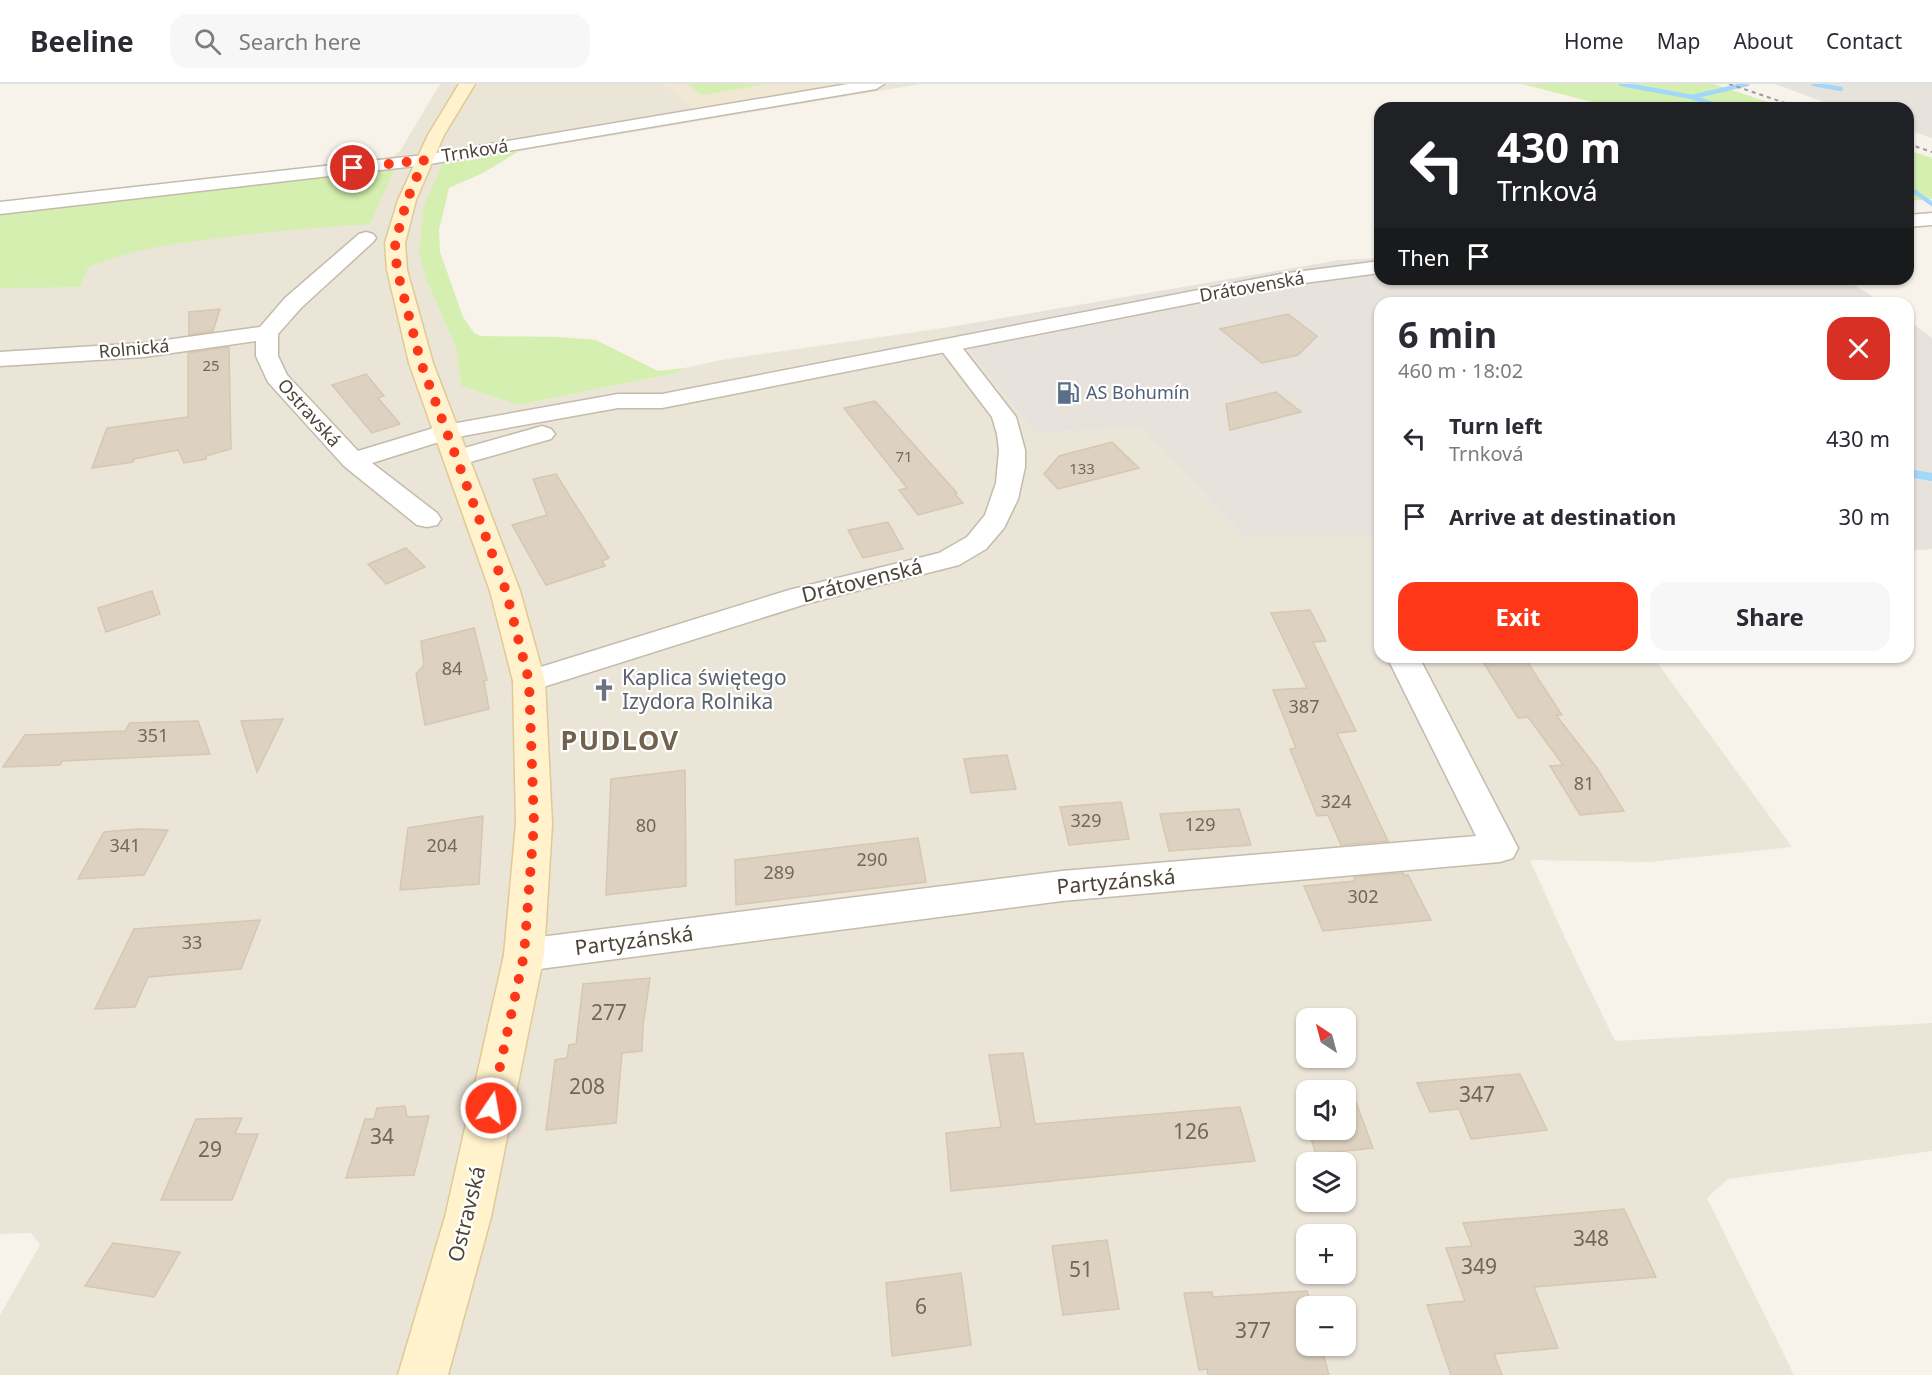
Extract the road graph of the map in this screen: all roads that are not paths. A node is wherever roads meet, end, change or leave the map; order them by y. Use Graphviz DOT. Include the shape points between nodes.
graph roads {
  1 [pos="467,84"];
  2 [pos="876,84"];
  3 [pos="424,160"];
  4 [pos="0,208"];
  5 [pos="1932,219"];
  6 [pos="1914,220"];
  7 [pos="366,238"];
  8 [pos="1374,268"];
  9 [pos="267,333"];
  10 [pos="949,346"];
  11 [pos="0,359"];
  12 [pos="662,402"];
  13 [pos="446,432"];
  14 [pos="456,458"];
  15 [pos="353,461"];
  16 [pos="427,519"];
  17 [pos="1406,663"];
  18 [pos="529,681"];
  19 [pos="524,955"];
  20 [pos="423,1375"];
  1 -- 3 [label="main road, Ostravská"];
  2 -- 3 [label="street, Trnková"];
  3 -- 4 [label="street, Trnková"];
  3 -- 13 [label="main road, Ostravská" via="395,243 397,270 421,363"];
  5 -- 6 [label="street"];
  7 -- 9 [label="street" via="293,303"];
  8 -- 10 [label="street, Drátovenská" via="1281,280"];
  9 -- 11 [label="street, Rolnická" via="144,350"];
  9 -- 15 [label="street, Ostravská" via="267,356 276,377"];
  10 -- 12 [label="street, Drátovenská"];
  10 -- 18 [label="street, Drátovenská" via="1005,419 1012,463 999,513 980,540 965,552 799,596"];
  12 -- 13 [label="street, Drátovenská" via="618,401"];
  12 -- 14 [label="street, Drátovenská" via="633,415 533,436"];
  13 -- 14 [label="main road, Ostravská"];
  13 -- 15 [label="street, Drátovenská"];
  14 -- 18 [label="main road, Ostravská" via="506,591"];
  15 -- 16 [label="street, Ostravská"];
  17 -- 19 [label="street, Partyzánská" via="1500,848 1062,886"];
  18 -- 19 [label="main road, Ostravská" via="534,824"];
  19 -- 20 [label="main road, Ostravská" via="468,1217"];
}
